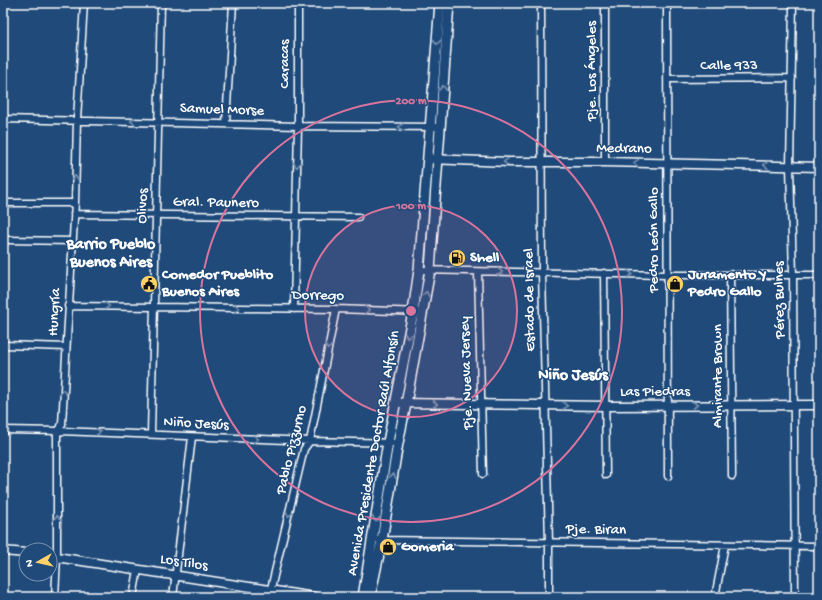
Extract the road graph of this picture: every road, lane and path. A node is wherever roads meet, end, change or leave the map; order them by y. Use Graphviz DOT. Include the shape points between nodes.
graph roads {
  1 [pos="84,3"];
  2 [pos="161,3"];
  3 [pos="233,3"];
  4 [pos="298,3"];
  5 [pos="440,3"];
  6 [pos="449,3"];
  7 [pos="541,3"];
  8 [pos="604,3"];
  9 [pos="667,3"];
  10 [pos="793,3"];
  11 [pos="792,78"];
  12 [pos="667,79"];
  13 [pos="3,119"];
  14 [pos="77,120"];
  15 [pos="158,122"];
  16 [pos="226,124"];
  17 [pos="298,126"];
  18 [pos="435,127"];
  19 [pos="428,160"];
  20 [pos="438,160"];
  21 [pos="541,162"];
  22 [pos="605,162"];
  23 [pos="668,164"];
  24 [pos="790,166"];
  25 [pos="819,167"];
  26 [pos="3,203"];
  27 [pos="75,203"];
  28 [pos="74,214"];
  29 [pos="156,215"];
  30 [pos="296,217"];
  31 [pos="358,217"];
  32 [pos="7,240"];
  33 [pos="72,241"];
  34 [pos="419,270"];
  35 [pos="430,270"];
  36 [pos="478,272"];
  37 [pos="542,273"];
  38 [pos="604,273"];
  39 [pos="730,274"];
  40 [pos="667,275"];
  41 [pos="793,275"];
  42 [pos="819,275"];
  43 [pos="68,306"];
  44 [pos="154,307"];
  45 [pos="294,309"];
  46 [pos="336,309"];
  47 [pos="413,312"];
  48 [pos="423,312"];
  49 [pos="5,345"];
  50 [pos="66,347"];
  51 [pos="396,402"];
  52 [pos="406,404"];
  53 [pos="481,404"];
  54 [pos="545,405"];
  55 [pos="668,405"];
  56 [pos="606,406"];
  57 [pos="731,406"];
  58 [pos="794,406"];
  59 [pos="819,406"];
  60 [pos="3,430"];
  61 [pos="60,431"];
  62 [pos="151,434"];
  63 [pos="192,437"];
  64 [pos="310,442"];
  65 [pos="388,442"];
  66 [pos="398,443"];
  67 [pos="483,474"];
  68 [pos="606,475"];
  69 [pos="668,476"];
  70 [pos="732,476"];
  71 [pos="378,539"];
  72 [pos="53,542"];
  73 [pos="549,542"];
  74 [pos="725,545"];
  75 [pos="794,546"];
  76 [pos="819,546"];
  77 [pos="3,551"];
  78 [pos="18,552"];
  79 [pos="58,557"];
  80 [pos="138,570"];
  81 [pos="176,575"];
  82 [pos="54,582"];
  83 [pos="270,594"];
  84 [pos="55,597"];
  85 [pos="133,597"];
  86 [pos="173,597"];
  87 [pos="314,597"];
  88 [pos="363,597"];
  89 [pos="370,597"];
  90 [pos="548,597"];
  91 [pos="715,597"];
  92 [pos="795,597"];
  1 -- 14 [label="street, Hungría"];
  2 -- 15 [label="street, Olivos"];
  3 -- 16 [label="street"];
  4 -- 17 [label="street, Caracas"];
  5 -- 18 [label="main road, Avenida Presidente Doctor Raúl Alfonsín, one-way"];
  18 -- 6 [label="main road, Avenida Presidente Doctor Raúl Alfonsín, one-way"];
  7 -- 21 [label="street, Estado de Israel"];
  8 -- 22 [label="street, Pje. Los Ángeles"];
  9 -- 12 [label="street, Pedro León Gallo"];
  10 -- 11 [label="street, Pérez Bulnes"];
  11 -- 12 [label="street, Calle 933"];
  11 -- 24 [label="street, Pérez Bulnes"];
  12 -- 23 [label="street, Pedro León Gallo"];
  13 -- 14 [label="street, Samuel Morse"];
  15 -- 14 [label="street, Samuel Morse, one-way"];
  27 -- 14 [label="street, Hungría, one-way"];
  15 -- 16 [label="street, Samuel Morse"];
  15 -- 29 [label="street, Olivos"];
  16 -- 17 [label="street, Samuel Morse"];
  18 -- 17 [label="street, Samuel Morse, one-way"];
  17 -- 30 [label="street, one-way"];
  18 -- 19 [label="main road, Avenida Presidente Doctor Raúl Alfonsín"];
  18 -- 20 [label="main road, Avenida Presidente Doctor Raúl Alfonsín"];
  19 -- 20 [label="street, Medrano"];
  19 -- 34 [label="main road, Avenida Presidente Doctor Raúl Alfonsín"];
  21 -- 20 [label="street, Medrano, one-way"];
  20 -- 35 [label="main road, Avenida Presidente Doctor Raúl Alfonsín"];
  21 -- 22 [label="street, Medrano"];
  21 -- 37 [label="street, Estado de Israel"];
  23 -- 22 [label="street, Medrano, one-way"];
  24 -- 23 [label="street, Medrano, one-way"];
  23 -- 40 [label="street, Pedro León Gallo"];
  24 -- 25 [label="street, Medrano"];
  24 -- 41 [label="street, Pérez Bulnes"];
  26 -- 27 [label="street"];
  27 -- 28 [label="street, Hungría"];
  28 -- 29 [label="street, Gral. Paunero"];
  28 -- 33 [label="street, Hungría"];
  29 -- 30 [label="street, Gral. Paunero"];
  29 -- 44 [label="street, Olivos"];
  30 -- 31 [label="street, Gral. Paunero"];
  30 -- 45 [label="street"];
  32 -- 33 [label="street"];
  33 -- 43 [label="street, Hungría"];
  34 -- 35 [label="street"];
  34 -- 47 [label="main road, Avenida Presidente Doctor Raúl Alfonsín"];
  35 -- 36 [label="street"];
  48 -- 35 [label="main road, Avenida Presidente Doctor Raúl Alfonsín, one-way"];
  36 -- 37 [label="street, one-way"];
  36 -- 53 [label="street, Pje. Nueva Jersey"];
  37 -- 38 [label="street"];
  37 -- 54 [label="street, Estado de Israel"];
  38 -- 40 [label="street, one-way"];
  38 -- 56 [label="street"];
  39 -- 40 [label="street"];
  39 -- 41 [label="street"];
  39 -- 57 [label="street, Almirante Brown"];
  40 -- 55 [label="street, Pedro León Gallo"];
  41 -- 42 [label="street"];
  41 -- 58 [label="street, Pérez Bulnes"];
  43 -- 44 [label="street, Dorrego, one-way"];
  43 -- 50 [label="street, Hungría"];
  44 -- 45 [label="street, Dorrego, one-way"];
  44 -- 62 [label="street, Olivos"];
  45 -- 46 [label="street, Dorrego"];
  46 -- 47 [label="street, Dorrego, one-way"];
  46 -- 64 [label="street, Pablo Pizzurno, one-way"];
  47 -- 48 [label="street, Dorrego"];
  47 -- 51 [label="main road, Avenida Presidente Doctor Raúl Alfonsín, one-way"];
  48 -- 52 [label="main road, Avenida Presidente Doctor Raúl Alfonsín"];
  49 -- 50 [label="street"];
  61 -- 50 [label="street, Hungría, one-way"];
  51 -- 52 [label="street, Las Piedras"];
  51 -- 65 [label="main road, Avenida Presidente Doctor Raúl Alfonsín"];
  52 -- 53 [label="street, Las Piedras, one-way"];
  52 -- 66 [label="main road, Avenida Presidente Doctor Raúl Alfonsín"];
  53 -- 54 [label="street, Las Piedras"];
  53 -- 67 [label="street, Pje. Nueva Jersey"];
  54 -- 56 [label="street, Las Piedras, one-way"];
  54 -- 73 [label="street, Estado de Israel"];
  55 -- 56 [label="street, Las Piedras"];
  55 -- 57 [label="street, Las Piedras, one-way"];
  55 -- 69 [label="street, Pedro León Gallo"];
  56 -- 68 [label="street"];
  57 -- 58 [label="street, Las Piedras"];
  57 -- 70 [label="street, Almirante Brown"];
  58 -- 59 [label="street, Las Piedras"];
  58 -- 75 [label="street, Pérez Bulnes"];
  60 -- 61 [label="street, Niño Jesús"];
  61 -- 62 [label="street, Niño Jesús, one-way"];
  72 -- 61 [label="street, Hungría, one-way" via="57,435"];
  62 -- 63 [label="street, Niño Jesús"];
  63 -- 64 [label="street, Niño Jesús, one-way"];
  63 -- 81 [label="street"];
  64 -- 65 [label="street, Niño Jesús"];
  64 -- 83 [label="street, Pablo Pizzurno, one-way" via="304,449"];
  65 -- 66 [label="street, Niño Jesús"];
  65 -- 71 [label="main road, Avenida Presidente Doctor Raúl Alfonsín, one-way"];
  71 -- 66 [label="main road, Avenida Presidente Doctor Raúl Alfonsín, one-way"];
  71 -- 73 [label="street, Pje. Biran"];
  71 -- 88 [label="main road, Avenida Presidente Doctor Raúl Alfonsín"];
  71 -- 89 [label="main road, Avenida Presidente Doctor Raúl Alfonsín"];
  73 -- 74 [label="street, Pje. Biran"];
  73 -- 90 [label="street, Estado de Israel"];
  74 -- 75 [label="street, Pje. Biran"];
  74 -- 91 [label="street"];
  75 -- 76 [label="street, Pje. Biran"];
  75 -- 92 [label="street, Pérez Bulnes"];
  77 -- 78 [label="street"];
  79 -- 80 [label="street, Los Tilos"];
  80 -- 81 [label="street, Los Tilos"];
  80 -- 85 [label="street"];
  81 -- 83 [label="street, Los Tilos"];
  81 -- 86 [label="street"];
  82 -- 84 [label="street, Hungría"];
  83 -- 87 [label="street, Los Tilos"];
}
